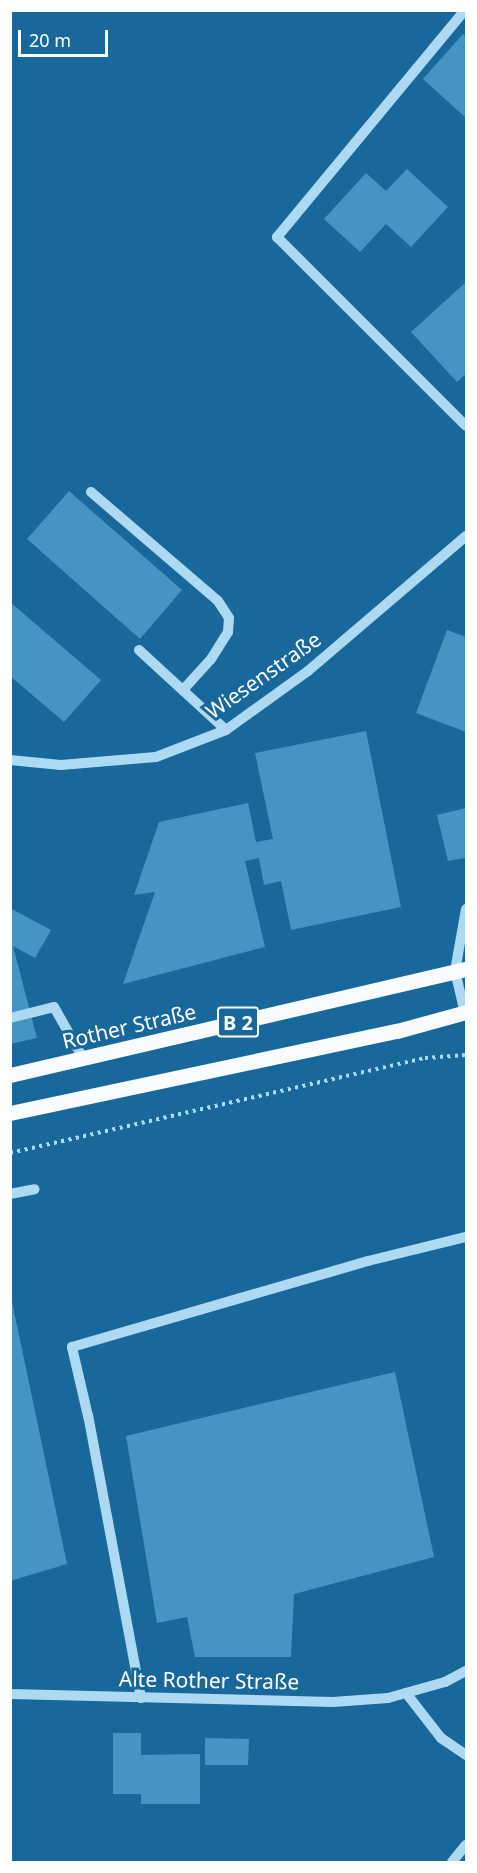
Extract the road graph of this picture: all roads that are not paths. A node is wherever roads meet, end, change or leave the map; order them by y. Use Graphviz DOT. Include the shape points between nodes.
graph roads {
  1 [pos="465,10"];
  2 [pos="466,426"];
  3 [pos="91,492"];
  4 [pos="466,536"];
  5 [pos="139,650"];
  6 [pos="183,690"];
  7 [pos="226,730"];
  8 [pos="10,760"];
  9 [pos="466,909"];
  10 [pos="461,970"];
  11 [pos="466,1013"];
  12 [pos="10,1018"];
  13 [pos="83,1058"];
  14 [pos="10,1075"];
  15 [pos="10,1113"];
  16 [pos="35,1189"];
  17 [pos="10,1194"];
  18 [pos="466,1237"];
  19 [pos="466,1671"];
  20 [pos="406,1693"];
  21 [pos="10,1694"];
  22 [pos="141,1698"];
  23 [pos="466,1755"];
  24 [pos="466,1845"];
  25 [pos="452,1863"];
  1 -- 2 [label="street" via="277,237"];
  3 -- 6 [label="street" via="218,601 229,618 228,632 212,659"];
  4 -- 7 [label="street, Wiesenstraße" via="308,671"];
  5 -- 6 [label="street"];
  6 -- 7 [label="street"];
  7 -- 8 [label="street, Wiesenstraße" via="156,757 61,765"];
  9 -- 10 [label="street"];
  10 -- 11 [label="street"];
  10 -- 13 [label="main road, Rother Straße / B 2"];
  11 -- 15 [label="main road, B 2" via="398,1031"];
  12 -- 13 [label="street" via="54,1007"];
  13 -- 14 [label="main road, Rother Straße / B 2"];
  16 -- 17 [label="street"];
  18 -- 22 [label="street" via="368,1261 72,1347"];
  19 -- 20 [label="street, Alte Rother Straße" via="445,1682"];
  20 -- 22 [label="street, Alte Rother Straße" via="333,1702"];
  20 -- 23 [label="street" via="441,1738"];
  21 -- 22 [label="street, Alte Rother Straße"];
  24 -- 25 [label="street"];
}
